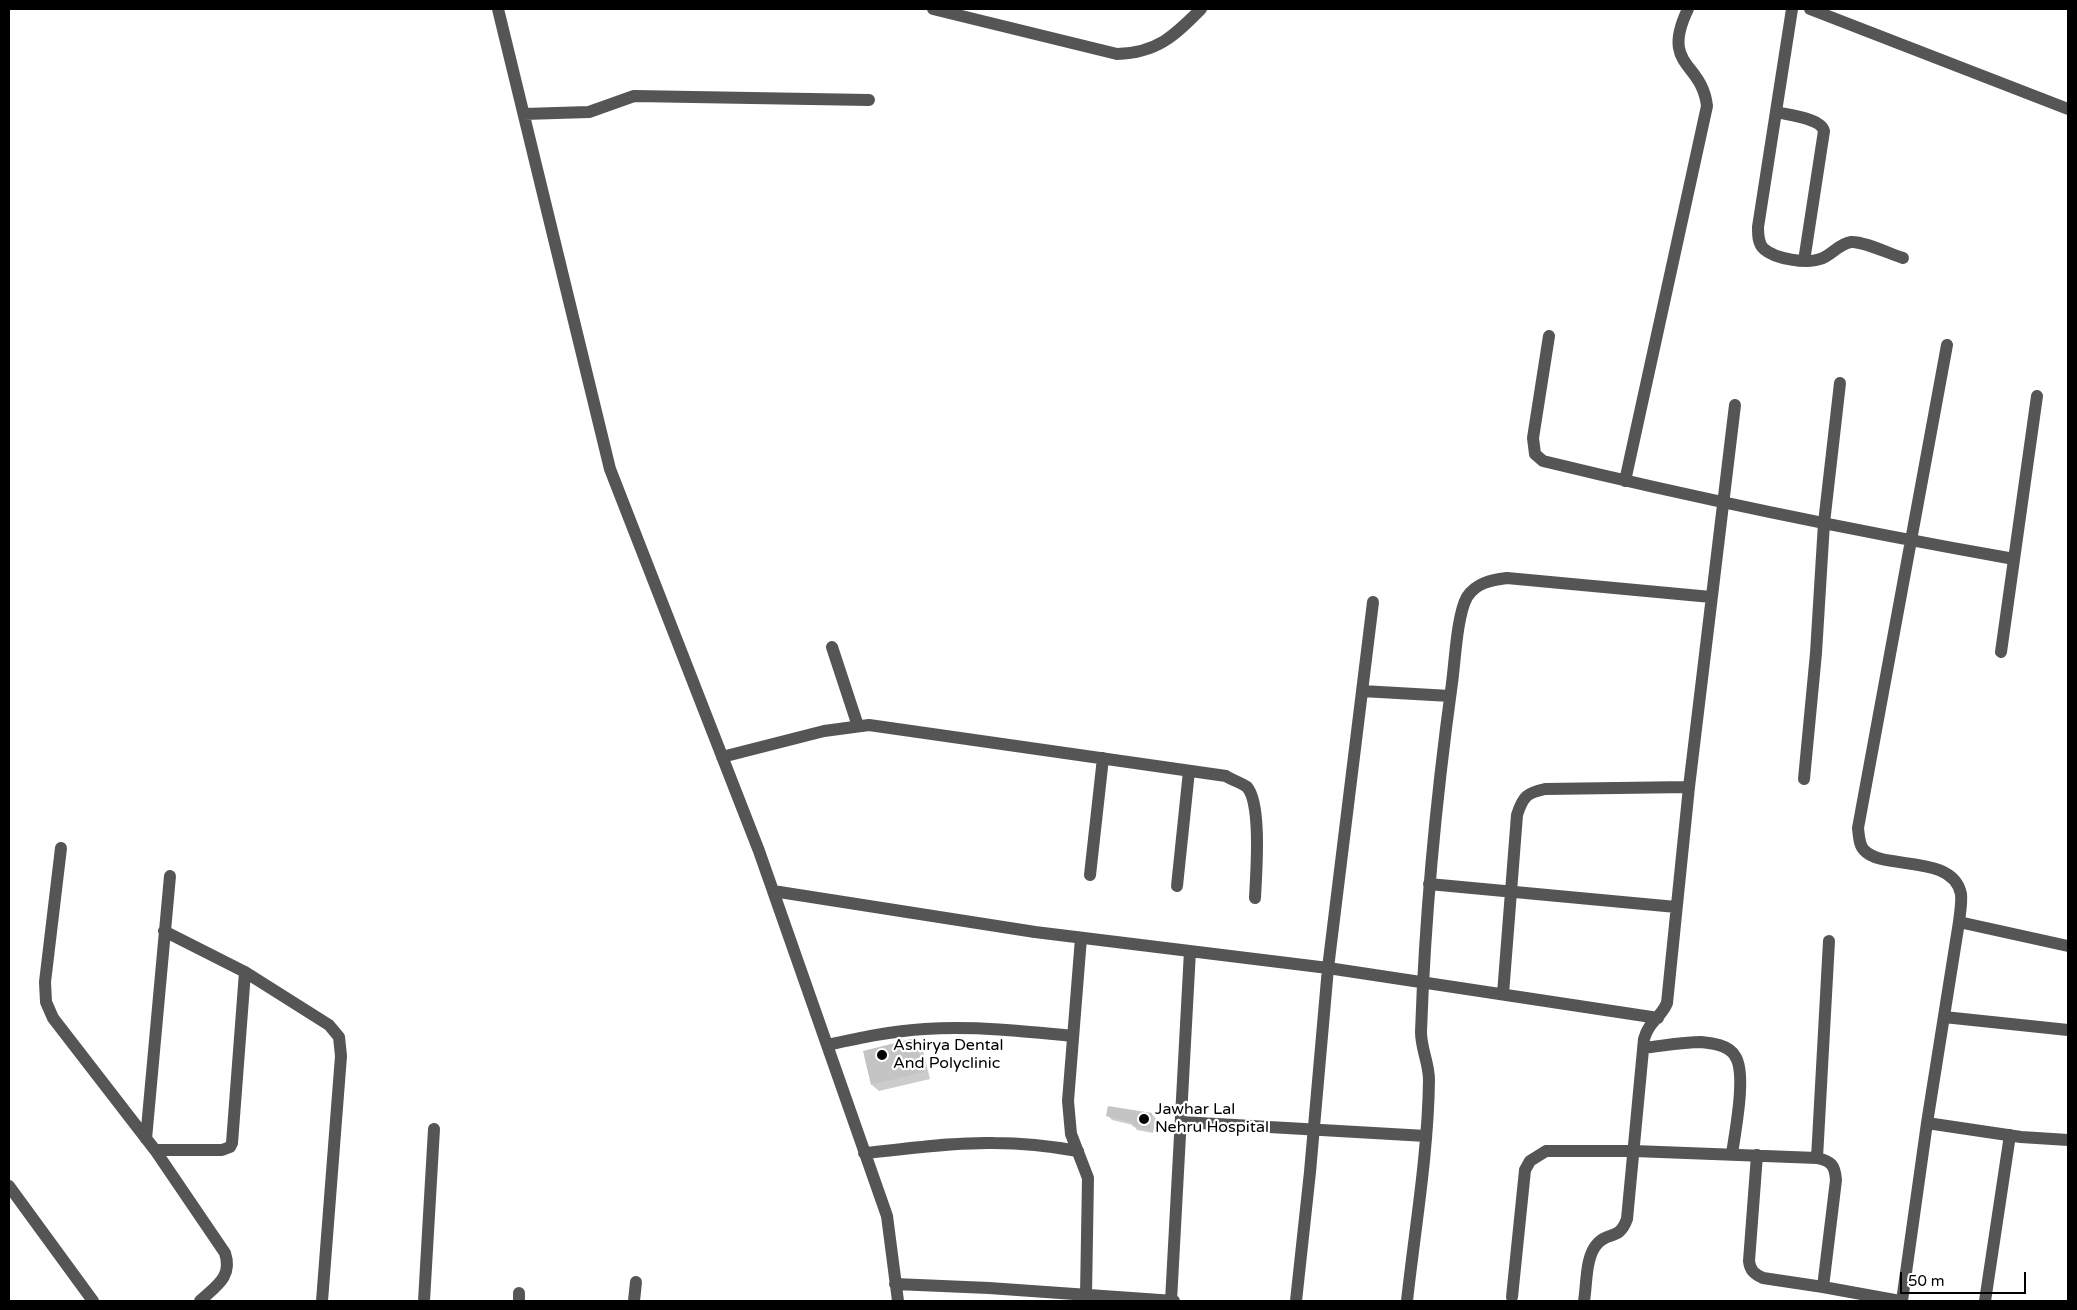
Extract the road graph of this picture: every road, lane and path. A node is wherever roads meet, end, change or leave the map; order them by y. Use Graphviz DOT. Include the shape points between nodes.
graph roads {
  1 [pos="498,9"];
  2 [pos="1201,9"];
  3 [pos="1688,9"];
  4 [pos="1792,9"];
  5 [pos="1810,9"];
  6 [pos="941,10"];
  7 [pos="868,100"];
  8 [pos="2068,109"];
  9 [pos="1776,112"];
  10 [pos="524,114"];
  11 [pos="1903,258"];
  12 [pos="1804,261"];
  13 [pos="1549,336"];
  14 [pos="1947,345"];
  15 [pos="1840,383"];
  16 [pos="2037,396"];
  17 [pos="1735,405"];
  18 [pos="1625,481"];
  19 [pos="1722,501"];
  20 [pos="1824,524"];
  21 [pos="1911,541"];
  22 [pos="2014,559"];
  23 [pos="1711,597"];
  24 [pos="1373,602"];
  25 [pos="832,647"];
  26 [pos="2001,652"];
  27 [pos="1362,691"];
  28 [pos="1450,696"];
  29 [pos="858,726"];
  30 [pos="722,756"];
  31 [pos="1103,758"];
  32 [pos="1188,771"];
  33 [pos="1804,779"];
  34 [pos="1689,787"];
  35 [pos="61,848"];
  36 [pos="1090,875"];
  37 [pos="170,876"];
  38 [pos="1430,884"];
  39 [pos="1176,886"];
  40 [pos="1511,890"];
  41 [pos="773,891"];
  42 [pos="1255,898"];
  43 [pos="1676,907"];
  44 [pos="1959,922"];
  45 [pos="164,930"];
  46 [pos="1082,938"];
  47 [pos="1829,941"];
  48 [pos="2068,946"];
  49 [pos="1190,951"];
  50 [pos="1328,968"];
  51 [pos="245,972"];
  52 [pos="1422,982"];
  53 [pos="1503,994"];
  54 [pos="1944,1017"];
  55 [pos="1658,1018"];
  56 [pos="2068,1030"];
  57 [pos="1073,1036"];
  58 [pos="827,1045"];
  59 [pos="1643,1048"];
  60 [pos="1182,1122"];
  61 [pos="1927,1123"];
  62 [pos="434,1129"];
  63 [pos="1313,1130"];
  64 [pos="1426,1136"];
  65 [pos="2010,1136"];
  66 [pos="146,1139"];
  67 [pos="2068,1140"];
  68 [pos="154,1150"];
  69 [pos="1634,1150"];
  70 [pos="1078,1151"];
  71 [pos="864,1153"];
  72 [pos="1732,1154"];
  73 [pos="1757,1155"];
  74 [pos="1817,1158"];
  75 [pos="9,1186"];
  76 [pos="636,1282"];
  77 [pos="896,1284"];
  78 [pos="1823,1287"];
  79 [pos="1086,1295"];
  80 [pos="1512,1297"];
  81 [pos="92,1301"];
  82 [pos="200,1301"];
  83 [pos="322,1301"];
  84 [pos="424,1301"];
  85 [pos="634,1301"];
  86 [pos="898,1301"];
  87 [pos="1172,1301"];
  88 [pos="1296,1301"];
  89 [pos="1407,1301"];
  90 [pos="1584,1301"];
  91 [pos="1901,1301"];
  92 [pos="1985,1301"];
  1 -- 10 [label="street"];
  2 -- 6 [label="street" via="1164,43 1135,54 1117,54"];
  3 -- 18 [label="street" via="1679,32 1680,54 1701,83 1708,106"];
  4 -- 9 [label="street"];
  5 -- 8 [label="street"];
  7 -- 10 [label="street" via="640,95 589,112"];
  9 -- 12 [label="street" via="1758,237 1764,249 1772,254"];
  9 -- 12 [label="street" via="1818,122 1824,127"];
  10 -- 30 [label="street" via="610,469"];
  11 -- 12 [label="street" via="1853,242 1841,245 1819,260"];
  13 -- 18 [label="street" via="1533,438 1534,454 1543,461"];
  14 -- 21 [label="street"];
  15 -- 20 [label="street"];
  16 -- 22 [label="street"];
  17 -- 19 [label="street"];
  18 -- 19 [label="street"];
  19 -- 20 [label="street"];
  19 -- 23 [label="street"];
  20 -- 21 [label="street"];
  20 -- 33 [label="street"];
  21 -- 22 [label="street"];
  21 -- 44 [label="street" via="1858,828 1864,850 1872,856 1924,866 1955,880 1961,894"];
  22 -- 26 [label="street"];
  23 -- 28 [label="street" via="1507,578 1482,583 1467,598 1462,613"];
  23 -- 34 [label="street"];
  24 -- 27 [label="street"];
  25 -- 29 [label="street"];
  27 -- 28 [label="street"];
  27 -- 50 [label="street"];
  28 -- 38 [label="street" via="1437,790"];
  29 -- 30 [label="street"];
  29 -- 31 [label="street" via="911,730"];
  30 -- 41 [label="street"];
  31 -- 32 [label="street"];
  31 -- 36 [label="street"];
  32 -- 39 [label="street"];
  32 -- 42 [label="street" via="1226,776 1247,788 1253,800 1256,820"];
  34 -- 40 [label="street" via="1534,791 1521,802 1517,814"];
  34 -- 43 [label="street"];
  35 -- 66 [label="street" via="45,982 46,1002 53,1018"];
  37 -- 45 [label="street"];
  38 -- 40 [label="street"];
  38 -- 52 [label="street"];
  40 -- 43 [label="street"];
  40 -- 53 [label="street"];
  41 -- 46 [label="street"];
  41 -- 58 [label="street"];
  43 -- 55 [label="street" via="1666,1003"];
  44 -- 48 [label="street"];
  44 -- 54 [label="street"];
  45 -- 51 [label="street"];
  45 -- 66 [label="street"];
  46 -- 49 [label="street"];
  46 -- 57 [label="street"];
  47 -- 74 [label="street"];
  49 -- 50 [label="street"];
  49 -- 60 [label="street"];
  50 -- 52 [label="street"];
  50 -- 63 [label="street"];
  51 -- 68 [label="street" via="230,1147 222,1150"];
  51 -- 83 [label="street" via="330,1025 341,1044"];
  52 -- 53 [label="street"];
  52 -- 64 [label="street" via="1421,1044 1429,1065"];
  53 -- 55 [label="street"];
  54 -- 56 [label="street"];
  54 -- 61 [label="street"];
  55 -- 59 [label="street" via="1647,1029"];
  57 -- 58 [label="street" via="975,1028 924,1029 870,1035"];
  57 -- 70 [label="street" via="1068,1101 1071,1134"];
  58 -- 71 [label="street"];
  59 -- 69 [label="street"];
  59 -- 72 [label="street" via="1700,1042 1731,1050 1736,1056 1741,1079"];
  60 -- 63 [label="street"];
  60 -- 87 [label="street"];
  61 -- 65 [label="street"];
  61 -- 91 [label="street"];
  62 -- 84 [label="street"];
  63 -- 64 [label="street"];
  63 -- 88 [label="street"];
  64 -- 89 [label="street"];
  65 -- 67 [label="street"];
  65 -- 92 [label="street"];
  66 -- 68 [label="street"];
  68 -- 82 [label="street" via="225,1253 228,1263 224,1278"];
  69 -- 72 [label="street"];
  69 -- 80 [label="street" via="1546,1151 1530,1161 1525,1170"];
  69 -- 90 [label="street" via="1628,1219 1620,1232 1602,1239 1593,1250"];
  70 -- 71 [label="street" via="1040,1144 994,1143"];
  70 -- 79 [label="street" via="1088,1178"];
  71 -- 77 [label="street" via="887,1216"];
  72 -- 73 [label="street"];
  73 -- 74 [label="street"];
  73 -- 78 [label="street" via="1751,1270 1763,1278"];
  74 -- 78 [label="street" via="1832,1163 1836,1180"];
  75 -- 81 [label="street"];
  76 -- 85 [label="street"];
  77 -- 79 [label="street"];
  77 -- 86 [label="street"];
  78 -- 91 [label="street"];
  79 -- 87 [label="street"];
}
